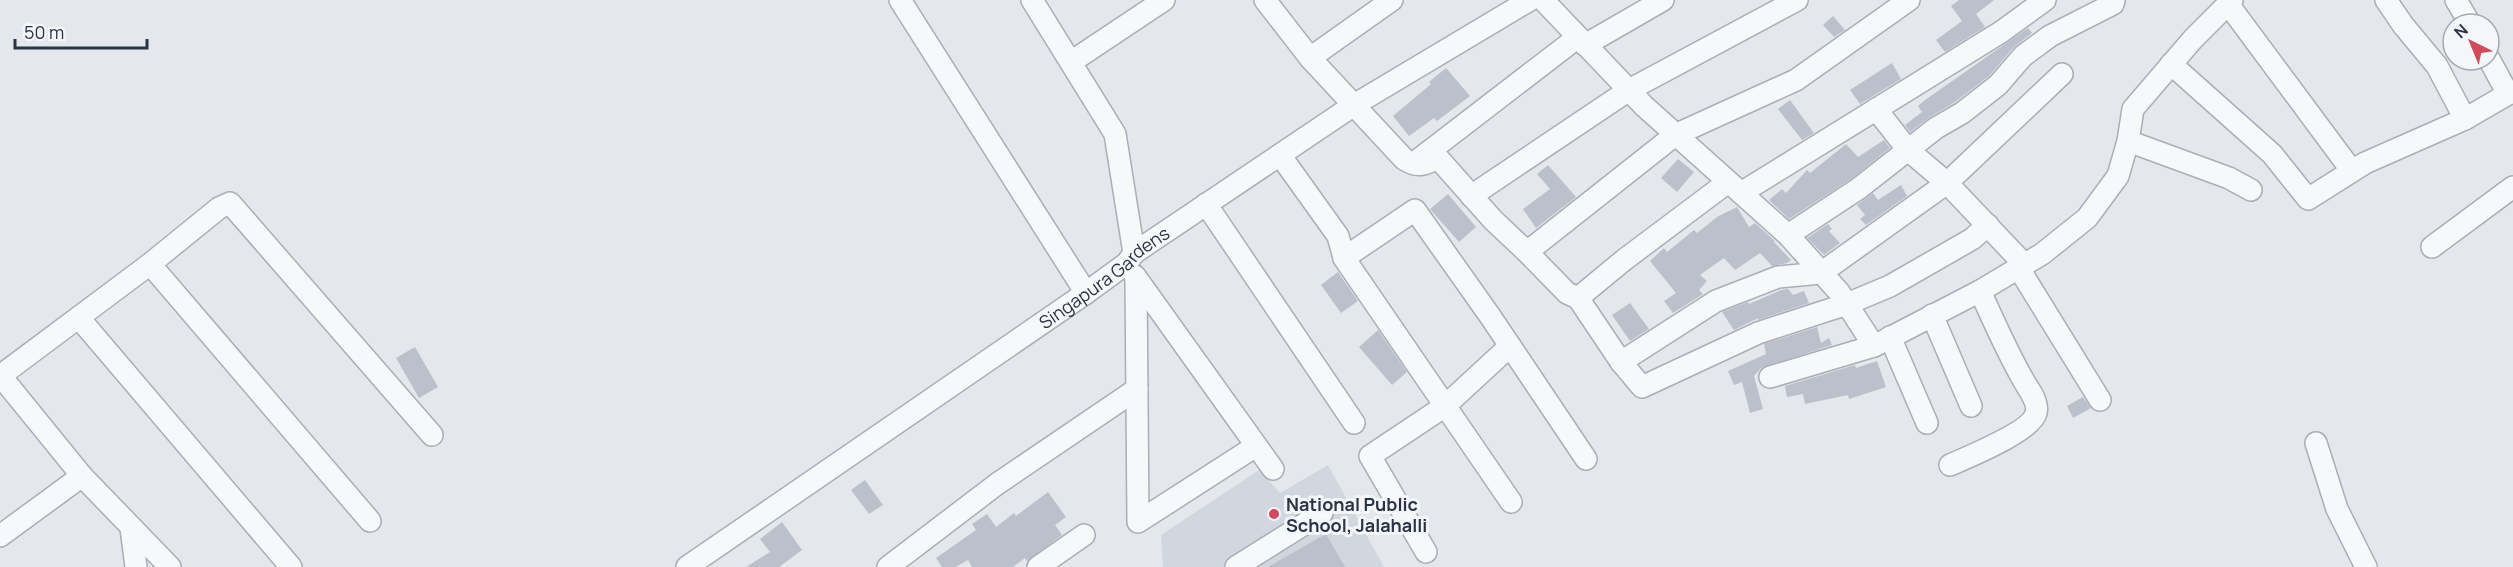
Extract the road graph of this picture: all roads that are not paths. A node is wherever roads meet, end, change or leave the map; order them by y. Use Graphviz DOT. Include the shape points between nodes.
graph roads {
  1 [pos="900,0"];
  2 [pos="1032,0"];
  3 [pos="1164,0"];
  4 [pos="1392,0"];
  5 [pos="1530,0"];
  6 [pos="1543,0"];
  7 [pos="1663,0"];
  8 [pos="1797,0"];
  9 [pos="1909,0"];
  10 [pos="2045,0"];
  11 [pos="2386,0"];
  12 [pos="2121,1"];
  13 [pos="1271,2"];
  14 [pos="2230,2"];
  15 [pos="1581,41"];
  16 [pos="1310,58"];
  17 [pos="1071,62"];
  18 [pos="2171,64"];
  19 [pos="2498,72"];
  20 [pos="2062,74"];
  21 [pos="1629,90"];
  22 [pos="2511,92"];
  23 [pos="1354,105"];
  24 [pos="1876,109"];
  25 [pos="2465,119"];
  26 [pos="1675,135"];
  27 [pos="2128,141"];
  28 [pos="1908,150"];
  29 [pos="1280,155"];
  30 [pos="1412,164"];
  31 [pos="2352,171"];
  32 [pos="1947,183"];
  33 [pos="2513,186"];
  34 [pos="1735,188"];
  35 [pos="2251,190"];
  36 [pos="1472,196"];
  37 [pos="1206,204"];
  38 [pos="1988,225"];
  39 [pos="1788,235"];
  40 [pos="2432,247"];
  41 [pos="1527,252"];
  42 [pos="1344,258"];
  43 [pos="150,264"];
  44 [pos="1132,265"];
  45 [pos="2020,265"];
  46 [pos="1821,273"];
  47 [pos="1980,291"];
  48 [pos="1086,294"];
  49 [pos="1578,298"];
  50 [pos="1847,304"];
  51 [pos="1932,315"];
  52 [pos="79,318"];
  53 [pos="1882,342"];
  54 [pos="1510,346"];
  55 [pos="1621,362"];
  56 [pos="0,376"];
  57 [pos="1770,377"];
  58 [pos="1137,389"];
  59 [pos="2100,400"];
  60 [pos="1445,406"];
  61 [pos="1971,406"];
  62 [pos="1354,423"];
  63 [pos="1927,423"];
  64 [pos="432,435"];
  65 [pos="2316,443"];
  66 [pos="1256,446"];
  67 [pos="1586,459"];
  68 [pos="1950,465"];
  69 [pos="1273,469"];
  70 [pos="82,476"];
  71 [pos="1511,502"];
  72 [pos="1322,513"];
  73 [pos="370,521"];
  74 [pos="131,528"];
  75 [pos="1084,534"];
  76 [pos="0,536"];
  77 [pos="1426,552"];
  78 [pos="695,565"];
  79 [pos="136,567"];
  80 [pos="170,567"];
  81 [pos="291,567"];
  82 [pos="888,567"];
  83 [pos="1038,567"];
  84 [pos="1236,567"];
  85 [pos="2366,567"];
  1 -- 48 [label="street"];
  2 -- 17 [label="street"];
  3 -- 17 [label="street"];
  4 -- 16 [label="street"];
  5 -- 23 [label="street, Singapura Gardens"];
  6 -- 15 [label="street"];
  7 -- 15 [label="street"];
  8 -- 21 [label="street"];
  9 -- 26 [label="street" via="1796,80"];
  10 -- 24 [label="street" via="2001,32"];
  11 -- 25 [label="street" via="2437,66"];
  12 -- 28 [label="street" via="2049,36 2023,56 1998,85"];
  13 -- 16 [label="street"];
  14 -- 18 [label="street"];
  14 -- 31 [label="street"];
  15 -- 21 [label="street"];
  15 -- 30 [label="street"];
  16 -- 23 [label="street"];
  17 -- 44 [label="street" via="1115,134"];
  18 -- 27 [label="street" via="2133,109"];
  18 -- 31 [label="street" via="2272,154 2308,199"];
  19 -- 22 [label="street"];
  20 -- 32 [label="street"];
  21 -- 26 [label="street"];
  21 -- 36 [label="street"];
  22 -- 25 [label="street"];
  23 -- 29 [label="street, Singapura Gardens"];
  23 -- 30 [label="street"];
  24 -- 28 [label="street"];
  24 -- 34 [label="street"];
  25 -- 31 [label="street"];
  26 -- 34 [label="street"];
  26 -- 41 [label="street"];
  27 -- 35 [label="street" via="2229,178"];
  27 -- 45 [label="street" via="2118,176 2087,218 2042,254"];
  28 -- 32 [label="street"];
  28 -- 39 [label="street"];
  29 -- 37 [label="street, Singapura Gardens"];
  29 -- 42 [label="street" via="1338,236"];
  30 -- 36 [label="street" via="1423,165 1438,158"];
  32 -- 38 [label="street"];
  32 -- 46 [label="street"];
  33 -- 40 [label="street"];
  34 -- 39 [label="street"];
  34 -- 49 [label="street" via="1624,260"];
  36 -- 41 [label="street"];
  37 -- 44 [label="street, Singapura Gardens"];
  37 -- 62 [label="street"];
  38 -- 45 [label="street"];
  38 -- 50 [label="street" via="1930,264"];
  39 -- 46 [label="street"];
  41 -- 49 [label="street" via="1567,293"];
  42 -- 54 [label="street" via="1415,210"];
  42 -- 60 [label="street"];
  43 -- 52 [label="street"];
  43 -- 64 [label="street" via="230,203"];
  43 -- 73 [label="street"];
  44 -- 48 [label="street, Singapura Gardens"];
  44 -- 58 [label="street"];
  44 -- 66 [label="street"];
  45 -- 47 [label="street"];
  45 -- 59 [label="street"];
  46 -- 50 [label="street"];
  46 -- 55 [label="street" via="1778,277 1716,301"];
  47 -- 51 [label="street"];
  47 -- 68 [label="street" via="2037,412 2032,422"];
  48 -- 78 [label="street, Singapura Gardens"];
  49 -- 55 [label="street"];
  50 -- 53 [label="street"];
  50 -- 55 [label="street" via="1758,333 1642,387"];
  51 -- 53 [label="street"];
  51 -- 61 [label="street"];
  52 -- 56 [label="street"];
  52 -- 81 [label="street"];
  53 -- 57 [label="street"];
  53 -- 63 [label="street"];
  54 -- 60 [label="street"];
  54 -- 67 [label="street"];
  56 -- 70 [label="street"];
  58 -- 66 [label="street" via="1138,522"];
  58 -- 82 [label="street" via="997,484"];
  60 -- 71 [label="street"];
  60 -- 77 [label="street" via="1370,456"];
  65 -- 85 [label="street" via="2337,509"];
  66 -- 69 [label="street"];
  70 -- 74 [label="street"];
  70 -- 76 [label="street"];
  72 -- 84 [label="street"];
  74 -- 79 [label="street"];
  74 -- 80 [label="street"];
  75 -- 83 [label="street"];
}
